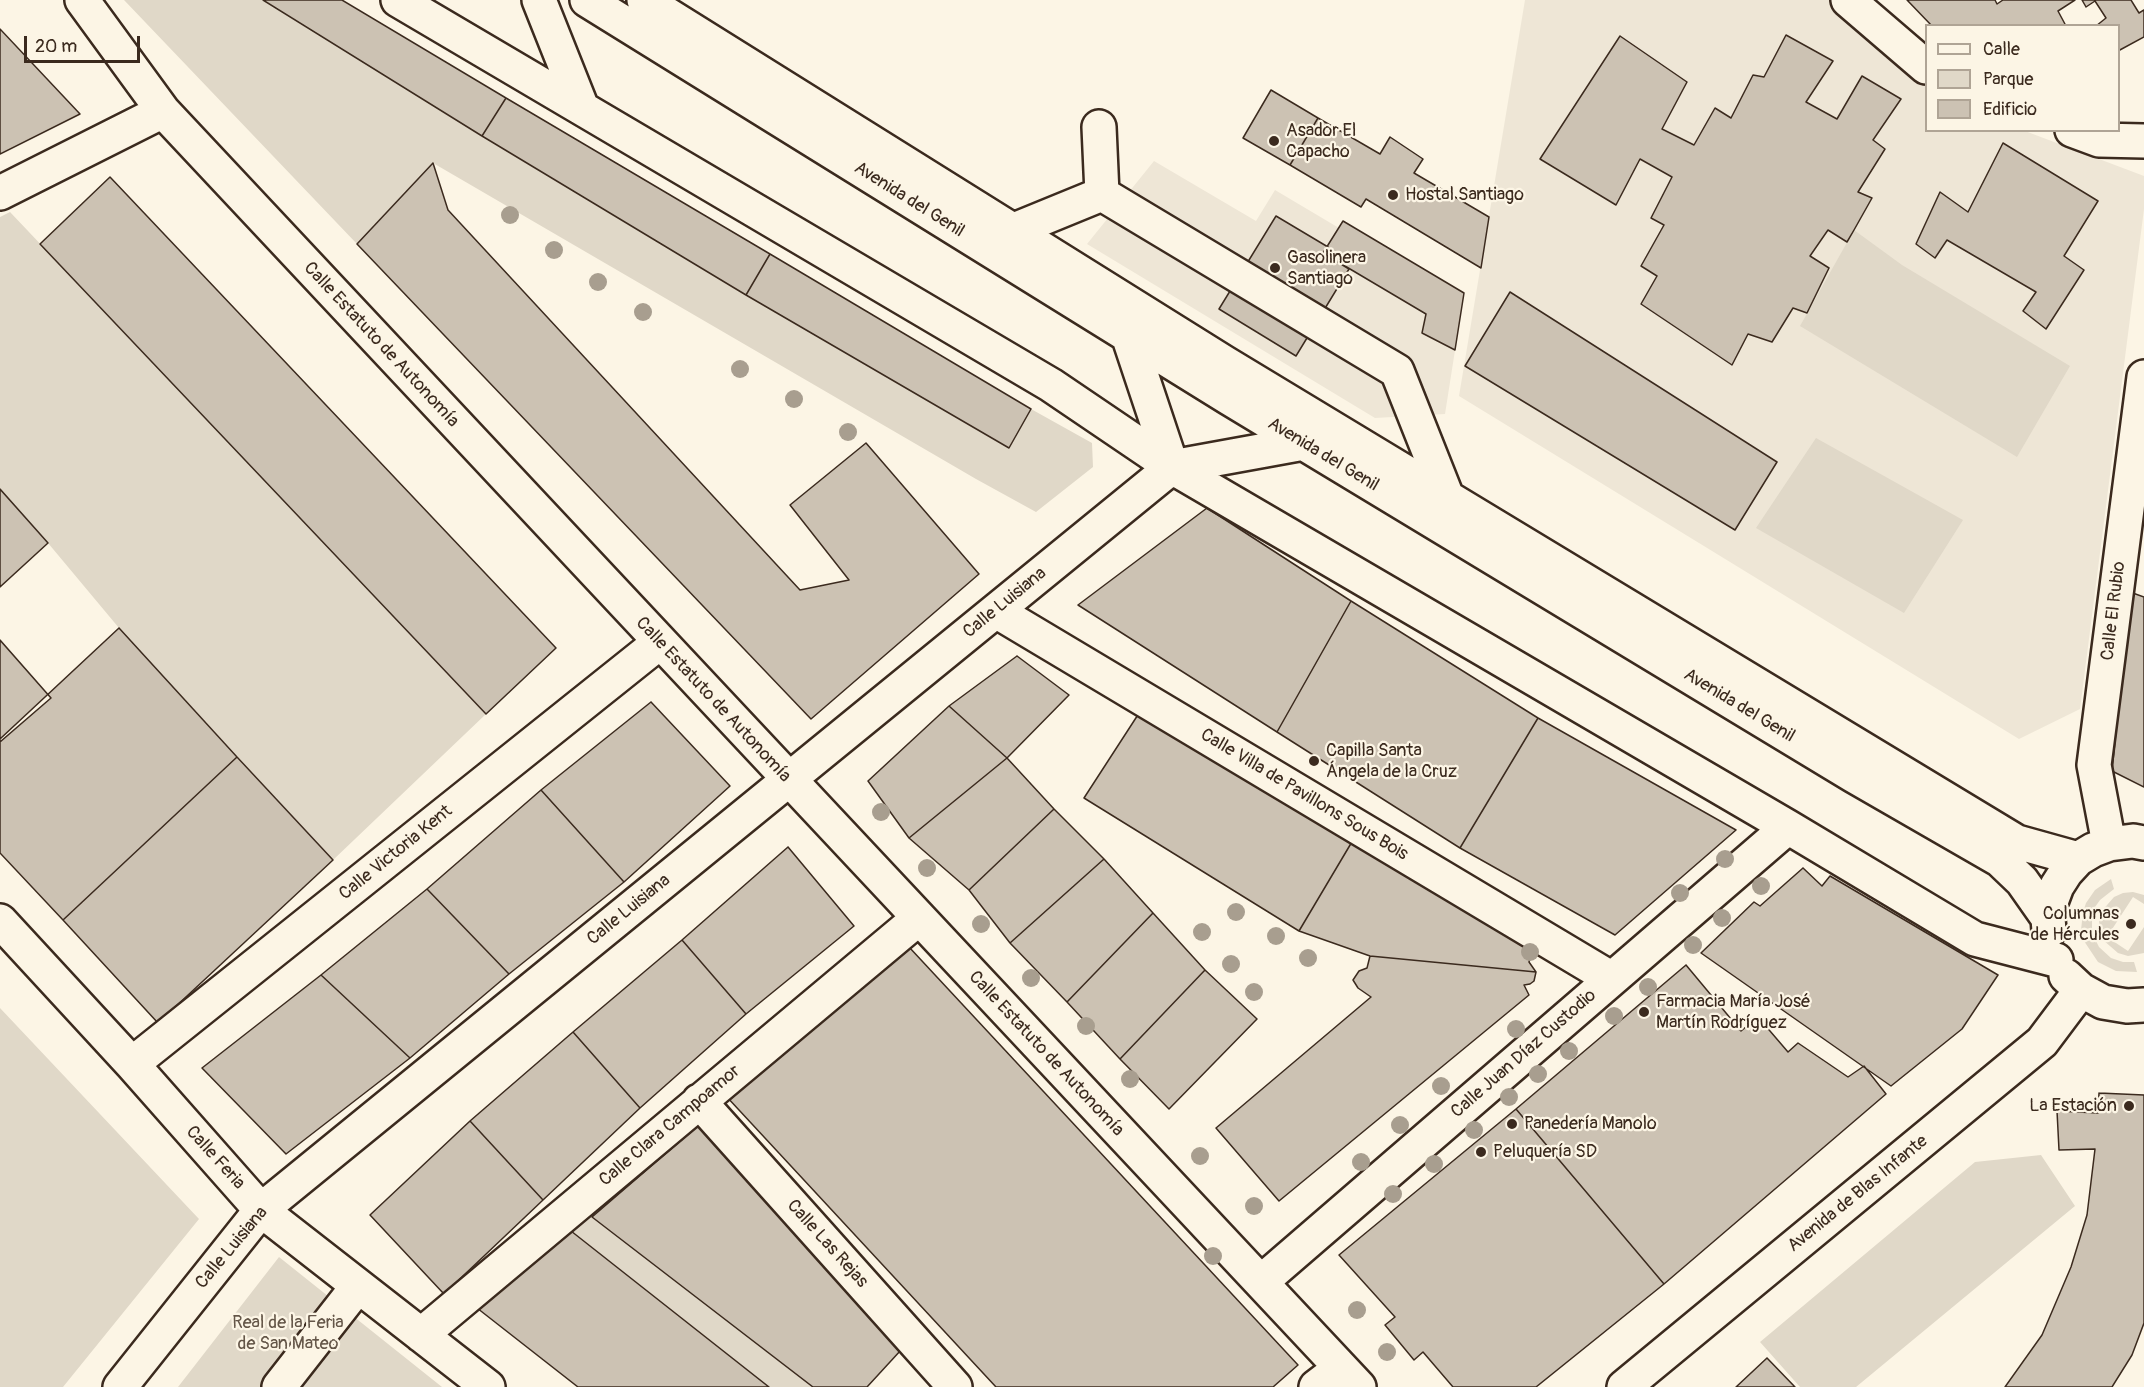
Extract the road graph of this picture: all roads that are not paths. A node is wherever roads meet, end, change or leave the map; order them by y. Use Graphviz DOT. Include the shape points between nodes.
graph roads {
  1 [pos="82,0"];
  2 [pos="398,0"];
  3 [pos="539,0"];
  4 [pos="587,0"];
  5 [pos="644,0"];
  6 [pos="1848,0"];
  7 [pos="1925,66"];
  8 [pos="582,108"];
  9 [pos="163,111"];
  10 [pos="1099,127"];
  11 [pos="2077,132"];
  12 [pos="2144,141"];
  13 [pos="0,192"];
  14 [pos="1102,194"];
  15 [pos="1014,230"];
  16 [pos="1128,336"];
  17 [pos="2144,377"];
  18 [pos="1304,443"];
  19 [pos="1172,467"];
  20 [pos="1448,497"];
  21 [pos="996,611"];
  22 [pos="660,642"];
  23 [pos="789,780"];
  24 [pos="1788,827"];
  25 [pos="2144,843"];
  26 [pos="2109,844"];
  27 [pos="2078,860"];
  28 [pos="919,918"];
  29 [pos="2048,918"];
  30 [pos="0,921"];
  31 [pos="2056,960"];
  32 [pos="1612,979"];
  33 [pos="2081,990"];
  34 [pos="2144,1005"];
  35 [pos="132,1064"];
  36 [pos="699,1101"];
  37 [pos="261,1210"];
  38 [pos="1261,1282"];
  39 [pos="358,1286"];
  40 [pos="421,1335"];
  41 [pos="1339,1381"];
  42 [pos="120,1387"];
  43 [pos="279,1387"];
  44 [pos="488,1387"];
  45 [pos="955,1387"];
  46 [pos="1624,1387"];
  1 -- 9 [label="street, Calle Estatuto de Autonomía"];
  2 -- 8 [label="street"];
  3 -- 8 [label="street"];
  4 -- 16 [label="street, Avenida del Genil"];
  5 -- 15 [label="street, Avenida del Genil"];
  6 -- 7 [label="street"];
  8 -- 19 [label="street" via="1051,385"];
  9 -- 13 [label="street"];
  9 -- 22 [label="street, Calle Estatuto de Autonomía"];
  10 -- 14 [label="street"];
  11 -- 12 [label="street" via="2099,140"];
  14 -- 15 [label="street"];
  14 -- 20 [label="street" via="1397,371"];
  15 -- 20 [label="street, Avenida del Genil"];
  16 -- 18 [label="street, Avenida del Genil"];
  16 -- 19 [label="street"];
  17 -- 26 [label="street, Calle El Rubio" via="2094,765"];
  18 -- 19 [label="street, Calle Luisiana"];
  18 -- 29 [label="street, Avenida del Genil" via="1854,777 2000,860 2022,881"];
  19 -- 21 [label="street, Calle Luisiana"];
  19 -- 24 [label="street"];
  20 -- 27 [label="street, Avenida del Genil" via="2017,842"];
  21 -- 23 [label="street, Calle Luisiana"];
  21 -- 32 [label="street, Calle Villa de Pavillons Sous Bois"];
  22 -- 23 [label="street, Calle Estatuto de Autonomía"];
  22 -- 35 [label="street, Calle Victoria Kent"];
  23 -- 28 [label="street, Calle Estatuto de Autonomía"];
  23 -- 37 [label="street, Calle Luisiana"];
  24 -- 31 [label="street" via="1975,939"];
  24 -- 32 [label="street, Calle Juan Díaz Custodio"];
  25 -- 26 [label="street"];
  26 -- 27 [label="street"];
  27 -- 29 [label="street" via="2057,886"];
  28 -- 36 [label="street, Calle Clara Campoamor"];
  28 -- 38 [label="street, Calle Estatuto de Autonomía"];
  29 -- 31 [label="street" via="2049,940"];
  30 -- 35 [label="street, Calle Feria"];
  31 -- 33 [label="street"];
  32 -- 38 [label="street, Calle Juan Díaz Custodio"];
  33 -- 34 [label="street" via="2103,1002"];
  33 -- 46 [label="street, Avenida de Blas Infante" via="2042,1042"];
  35 -- 37 [label="street, Calle Feria"];
  36 -- 40 [label="street, Calle Clara Campoamor"];
  36 -- 45 [label="street, Calle Las Rejas"];
  37 -- 39 [label="street, Calle Feria"];
  37 -- 42 [label="street, Calle Luisiana"];
  38 -- 41 [label="street, Calle Estatuto de Autonomía"];
  39 -- 40 [label="street, Calle Feria"];
  39 -- 43 [label="street"];
  40 -- 44 [label="street, Calle Feria"];
}
